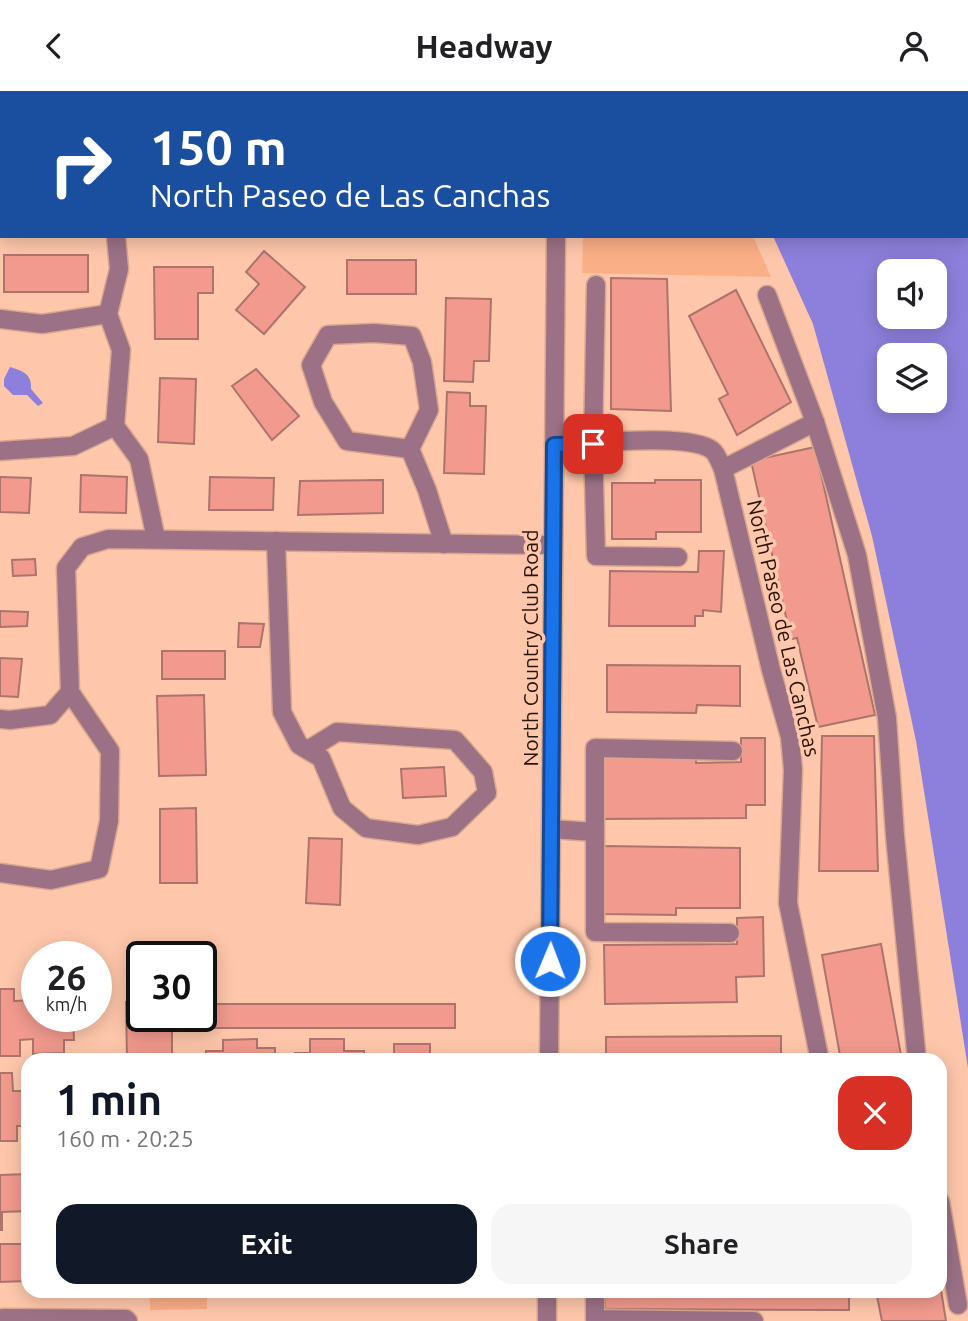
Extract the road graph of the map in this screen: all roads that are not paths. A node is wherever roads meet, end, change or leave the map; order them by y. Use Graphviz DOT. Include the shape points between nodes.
graph roads {
  1 [pos="116,238"];
  2 [pos="556,238"];
  3 [pos="596,285"];
  4 [pos="767,295"];
  5 [pos="108,314"];
  6 [pos="0,319"];
  7 [pos="815,422"];
  8 [pos="115,426"];
  9 [pos="593,444"];
  10 [pos="554,445"];
  11 [pos="410,449"];
  12 [pos="0,451"];
  13 [pos="723,469"];
  14 [pos="156,539"];
  15 [pos="276,541"];
  16 [pos="444,544"];
  17 [pos="553,545"];
  18 [pos="678,557"];
  19 [pos="70,692"];
  20 [pos="0,719"];
  21 [pos="308,750"];
  22 [pos="733,751"];
  23 [pos="551,829"];
  24 [pos="594,832"];
  25 [pos="0,873"];
  26 [pos="730,933"];
  27 [pos="549,1053"];
  28 [pos="818,1053"];
  29 [pos="916,1053"];
  30 [pos="947,1241"];
  31 [pos="547,1298"];
  32 [pos="594,1298"];
  33 [pos="958,1305"];
  34 [pos="0,1321"];
  35 [pos="128,1321"];
  36 [pos="547,1321"];
  37 [pos="754,1321"];
  1 -- 5 [label="street" via="119,269"];
  2 -- 10 [label="street, North Country Club Road"];
  3 -- 9 [label="street"];
  4 -- 7 [label="street"];
  5 -- 6 [label="street" via="42,324"];
  5 -- 8 [label="street" via="121,350"];
  7 -- 13 [label="street"];
  7 -- 29 [label="street" via="857,555 887,718"];
  8 -- 12 [label="street" via="73,446"];
  8 -- 14 [label="street" via="139,459"];
  9 -- 10 [label="street"];
  9 -- 13 [label="street" via="695,443 713,451"];
  9 -- 18 [label="street" via="596,556"];
  10 -- 17 [label="street, North Country Club Road"];
  11 -- 11 [label="street" via="429,410 422,362 412,336 327,335 312,365 323,403 347,441"];
  11 -- 16 [label="street"];
  13 -- 28 [label="street, North Paseo de Las Canchas" via="790,737 788,903"];
  14 -- 15 [label="street"];
  14 -- 19 [label="street" via="108,538 82,547 66,568"];
  15 -- 16 [label="street"];
  15 -- 21 [label="street" via="282,712 299,745"];
  16 -- 17 [label="street"];
  17 -- 23 [label="street, North Country Club Road"];
  19 -- 20 [label="street" via="50,715"];
  19 -- 25 [label="street" via="110,751 109,821 99,869 51,880"];
  21 -- 21 [label="street" via="321,758 342,807 366,828 418,835 452,827 487,793 483,772 455,740 337,732"];
  22 -- 24 [label="street" via="595,748"];
  23 -- 24 [label="street"];
  23 -- 27 [label="street, North Country Club Road"];
  24 -- 26 [label="street" via="595,932"];
  30 -- 33 [label="street"];
  31 -- 36 [label="street"];
  32 -- 37 [label="street" via="595,1319"];
  34 -- 35 [label="street"];
}
